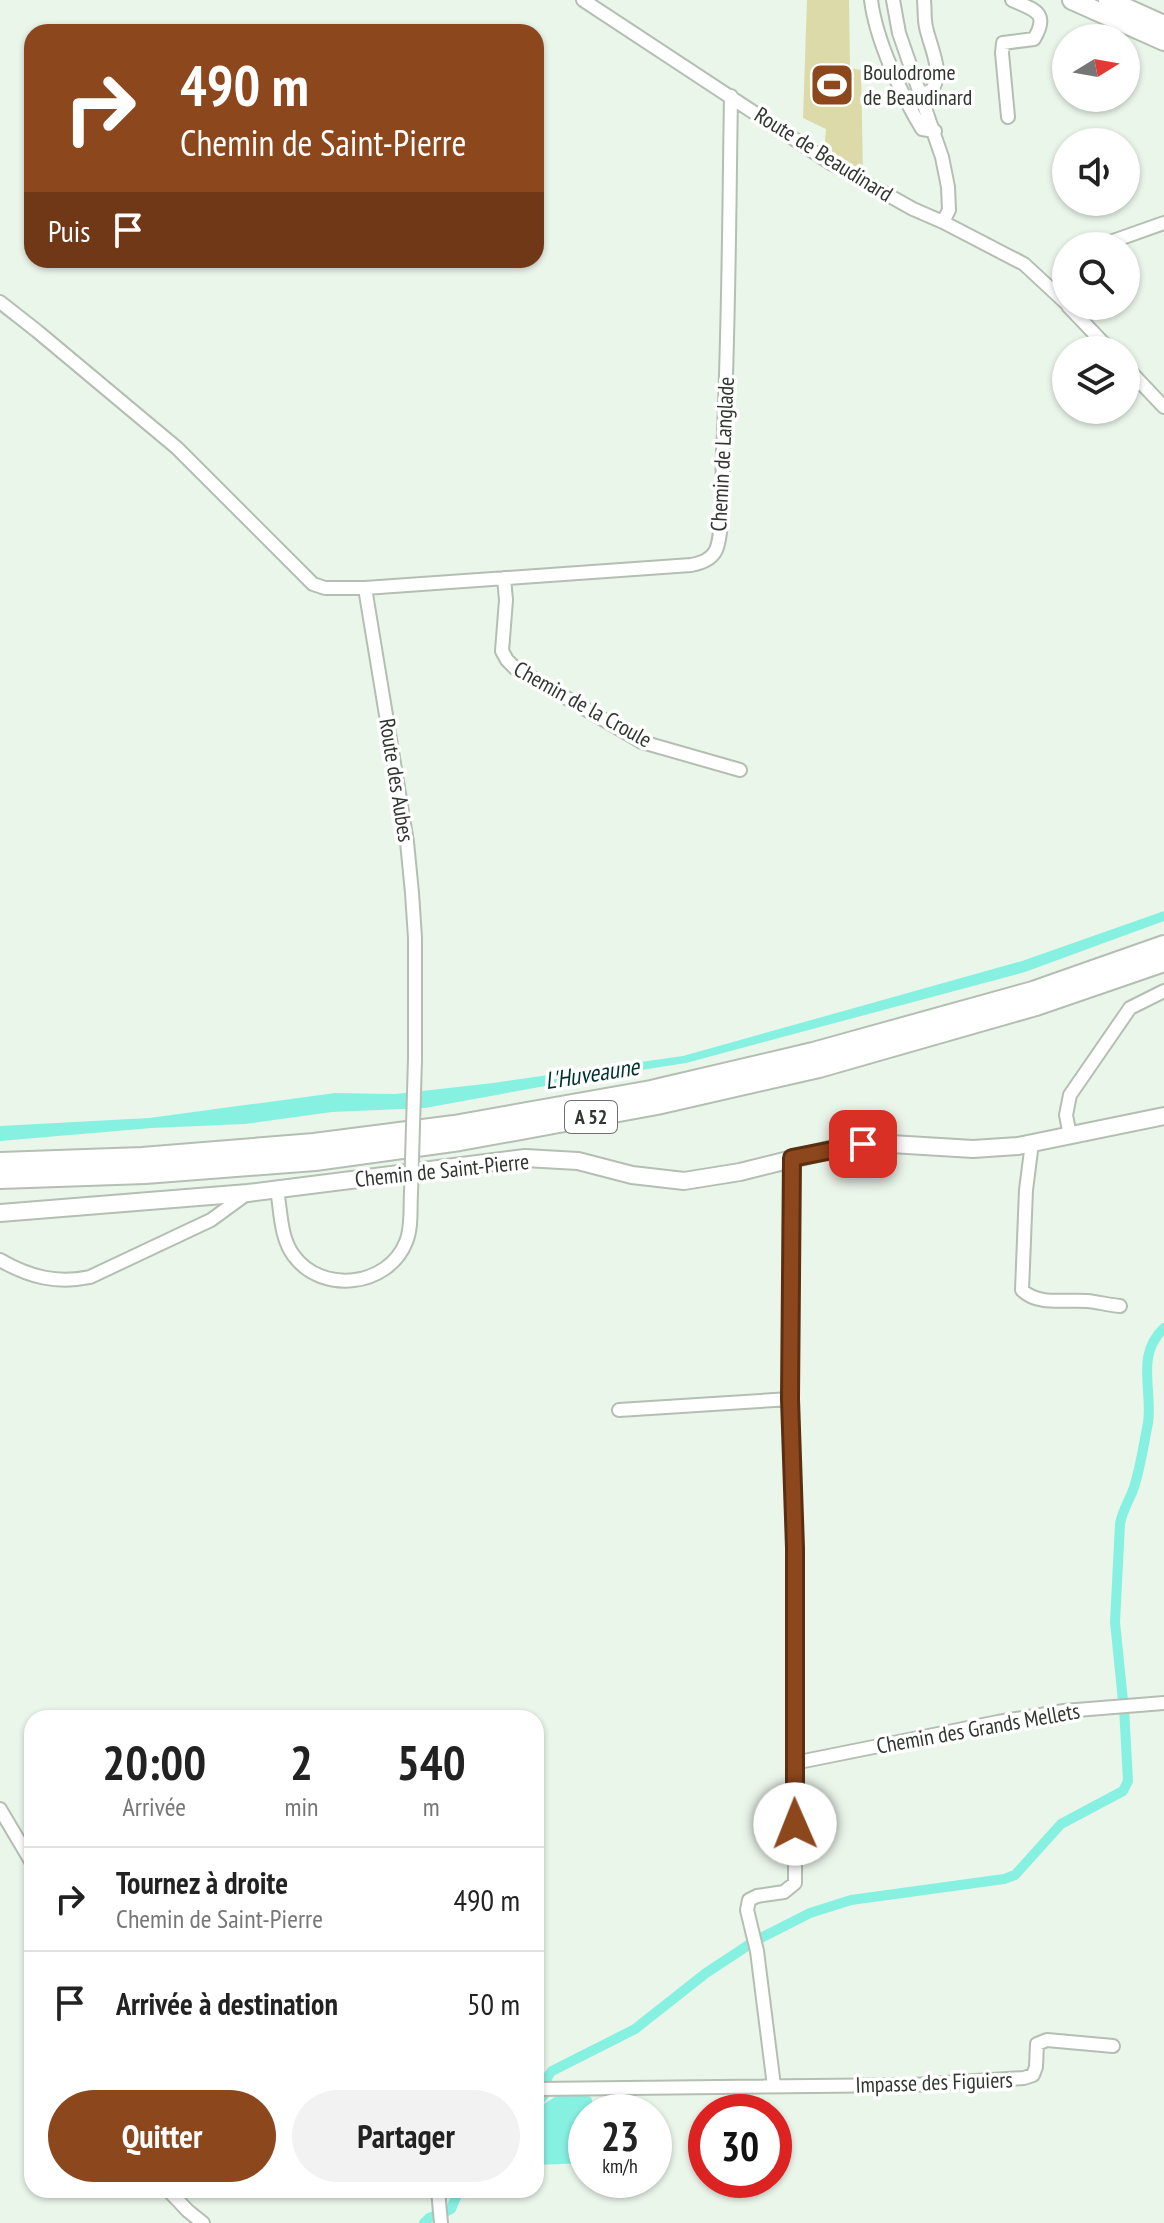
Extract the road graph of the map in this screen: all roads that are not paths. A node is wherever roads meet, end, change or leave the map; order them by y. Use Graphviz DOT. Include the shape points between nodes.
graph roads {
  1 [pos="583,0"];
  2 [pos="871,0"];
  3 [pos="893,0"];
  4 [pos="924,0"];
  5 [pos="1012,0"];
  6 [pos="1072,0"];
  7 [pos="1108,0"];
  8 [pos="1164,25"];
  9 [pos="1164,41"];
  10 [pos="920,94"];
  11 [pos="731,96"];
  12 [pos="1008,117"];
  13 [pos="935,131"];
  14 [pos="943,222"];
  15 [pos="1164,223"];
  16 [pos="1139,232"];
  17 [pos="1052,290"];
  18 [pos="0,302"];
  19 [pos="1083,320"];
  20 [pos="1097,336"];
  21 [pos="1140,382"];
  22 [pos="1164,407"];
  23 [pos="504,578"];
  24 [pos="365,588"];
  25 [pos="740,770"];
  26 [pos="1164,945"];
  27 [pos="1164,962"];
  28 [pos="1164,991"];
  29 [pos="1164,1116"];
  30 [pos="1070,1136"];
  31 [pos="1032,1143"];
  32 [pos="792,1158"];
  33 [pos="0,1162"];
  34 [pos="0,1179"];
  35 [pos="277,1190"];
  36 [pos="248,1193"];
  37 [pos="0,1213"];
  38 [pos="0,1260"];
  39 [pos="1120,1306"];
  40 [pos="790,1399"];
  41 [pos="619,1410"];
  42 [pos="1164,1703"];
  43 [pos="794,1763"];
  44 [pos="0,1809"];
  45 [pos="24,1850"];
  46 [pos="1113,2046"];
  47 [pos="774,2086"];
  48 [pos="544,2089"];
  49 [pos="176,2198"];
  50 [pos="439,2198"];
  51 [pos="203,2223"];
  52 [pos="441,2223"];
  1 -- 11 [label="street, Route de Beaudinard"];
  2 -- 13 [label="street" via="873,20 901,88 922,129"];
  3 -- 10 [label="street"];
  4 -- 10 [label="street" via="937,81 931,91"];
  5 -- 12 [label="street" via="1037,11 1041,19 1034,39 1003,43"];
  6 -- 9 [label="highway"];
  7 -- 8 [label="highway"];
  10 -- 13 [label="street"];
  11 -- 14 [label="street, Route de Beaudinard" via="829,162"];
  11 -- 23 [label="street, Chemin de Langlade" via="726,389 717,548 711,557 691,565"];
  13 -- 14 [label="street" via="948,187 949,210"];
  14 -- 17 [label="street, Route de Beaudinard" via="1024,264"];
  15 -- 16 [label="street"];
  18 -- 24 [label="street" via="177,448 313,584"];
  19 -- 20 [label="street, Route de Beaudinard"];
  21 -- 22 [label="street"];
  23 -- 24 [label="street, Chemin de Langlade"];
  23 -- 25 [label="street, Chemin de la Croule" via="502,651 515,668 642,742"];
  24 -- 35 [label="street, Route des Aubes, bridge" via="399,789 415,938 407,1240 392,1264 368,1278 316,1275 294,1255 284,1234"];
  26 -- 33 [label="highway, A 52" via="1033,991 651,1090 314,1143"];
  27 -- 34 [label="highway, A 52" via="1036,1006 819,1068 657,1105 315,1161"];
  28 -- 30 [label="street" via="1130,1008 1070,1095"];
  29 -- 30 [label="main road, Chemin de Saint-Pierre"];
  30 -- 31 [label="main road, Chemin de Saint-Pierre"];
  31 -- 32 [label="main road, Chemin de Saint-Pierre" via="973,1149 863,1144"];
  31 -- 39 [label="street" via="1022,1290 1030,1297"];
  32 -- 35 [label="main road, Chemin de Saint-Pierre" via="684,1181 578,1161 525,1158"];
  32 -- 40 [label="street"];
  35 -- 36 [label="main road, Chemin de Saint-Pierre"];
  36 -- 37 [label="main road, Chemin de Saint-Pierre"];
  36 -- 38 [label="street" via="211,1220 90,1277 35,1277"];
  40 -- 41 [label="street"];
  40 -- 43 [label="street"];
  42 -- 43 [label="street, Chemin des Grands Mellets" via="1064,1711"];
  43 -- 47 [label="street" via="795,1883 784,1892 749,1900 747,1910"];
  44 -- 45 [label="street"];
  46 -- 47 [label="street, Impasse des Figuiers" via="1047,2040 1037,2044 1033,2075 1024,2078"];
  47 -- 48 [label="street"];
  49 -- 51 [label="street"];
  50 -- 52 [label="street"];
}
